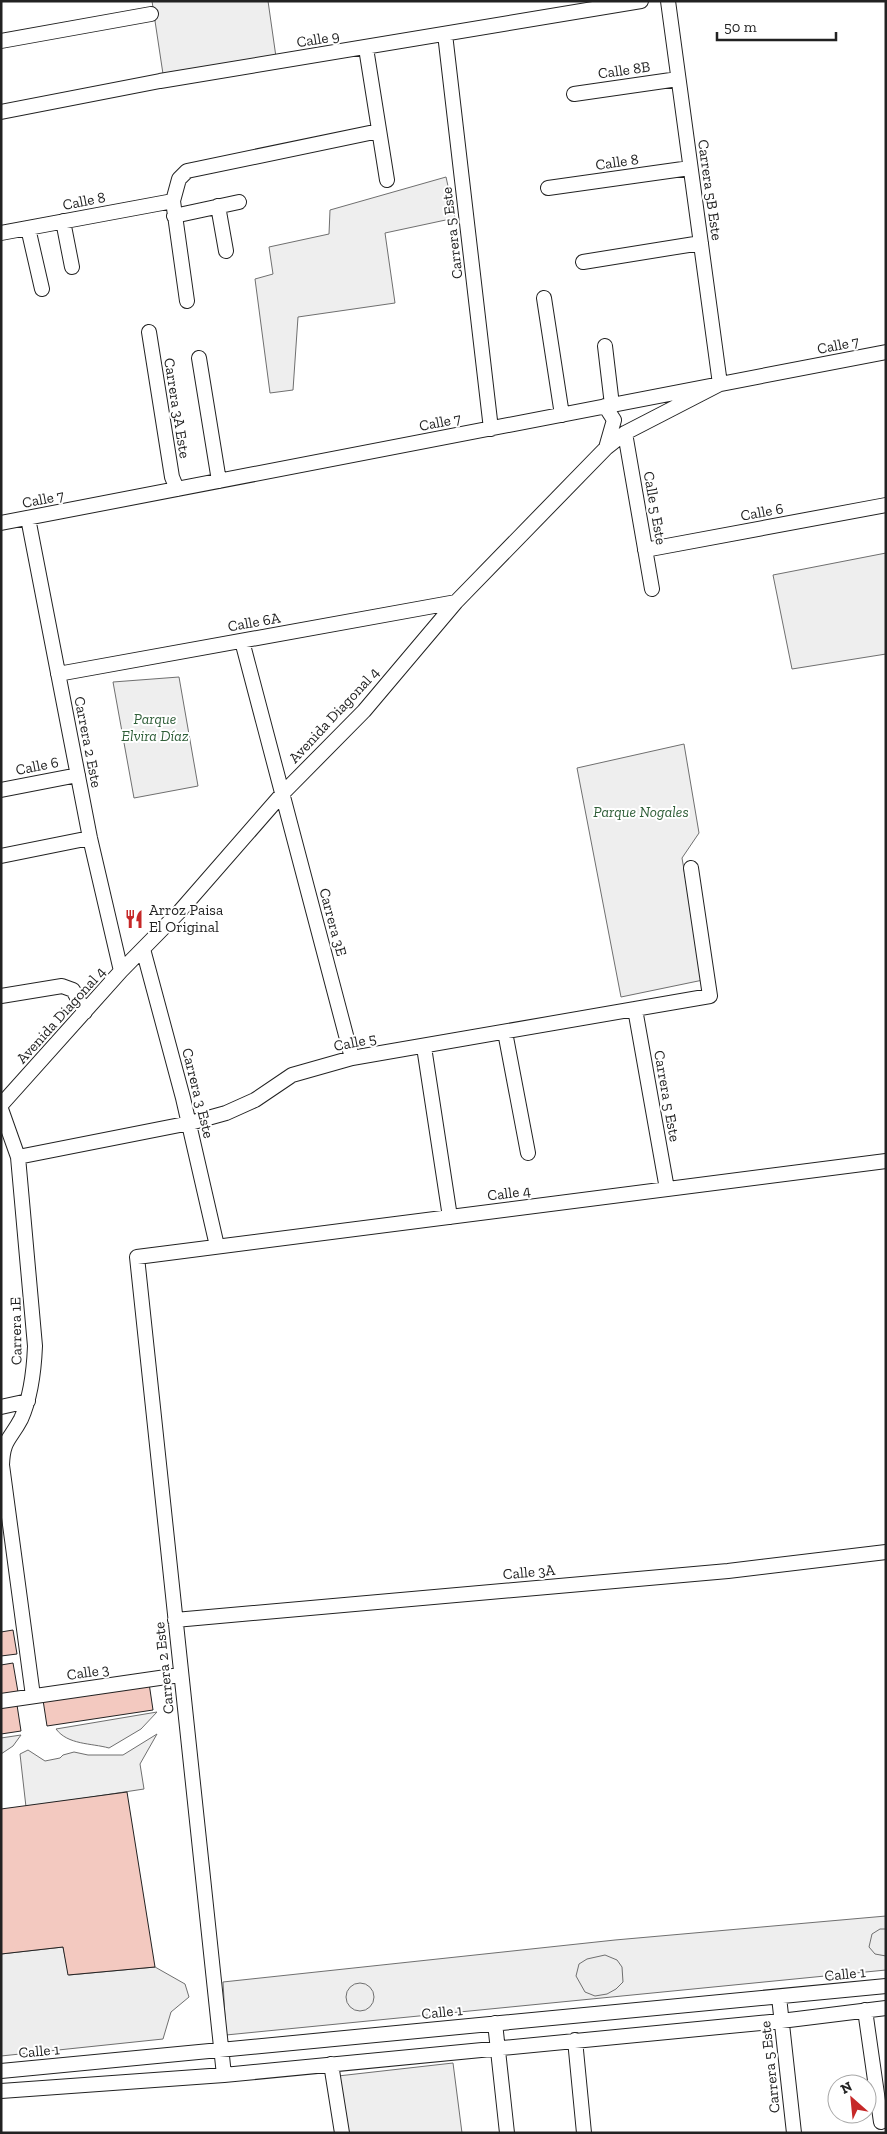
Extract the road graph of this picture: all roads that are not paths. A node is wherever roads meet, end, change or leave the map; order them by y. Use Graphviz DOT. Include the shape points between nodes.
graph roads {
  1 [pos="641,1"];
  2 [pos="668,1"];
  3 [pos="151,14"];
  4 [pos="445,34"];
  5 [pos="1,41"];
  6 [pos="366,48"];
  7 [pos="678,79"];
  8 [pos="574,94"];
  9 [pos="1,112"];
  10 [pos="379,131"];
  11 [pos="690,168"];
  12 [pos="387,180"];
  13 [pos="548,188"];
  14 [pos="173,201"];
  15 [pos="239,202"];
  16 [pos="218,206"];
  17 [pos="174,216"];
  18 [pos="63,221"];
  19 [pos="28,228"];
  20 [pos="1,233"];
  21 [pos="701,243"];
  22 [pos="226,251"];
  23 [pos="583,262"];
  24 [pos="72,267"];
  25 [pos="42,289"];
  26 [pos="544,298"];
  27 [pos="187,301"];
  28 [pos="148,332"];
  29 [pos="604,346"];
  30 [pos="886,352"];
  31 [pos="199,358"];
  32 [pos="720,384"];
  33 [pos="609,406"];
  34 [pos="562,415"];
  35 [pos="491,429"];
  36 [pos="625,433"];
  37 [pos="606,448"];
  38 [pos="219,481"];
  39 [pos="177,489"];
  40 [pos="886,505"];
  41 [pos="28,518"];
  42 [pos="1,523"];
  43 [pos="645,550"];
  44 [pos="652,589"];
  45 [pos="456,602"];
  46 [pos="242,641"];
  47 [pos="58,674"];
  48 [pos="78,775"];
  49 [pos="1,790"];
  50 [pos="283,794"];
  51 [pos="90,838"];
  52 [pos="1,856"];
  53 [pos="692,868"];
  54 [pos="143,949"];
  55 [pos="121,971"];
  56 [pos="1,996"];
  57 [pos="635,1010"];
  58 [pos="85,1012"];
  59 [pos="505,1032"];
  60 [pos="424,1047"];
  61 [pos="352,1058"];
  62 [pos="1,1105"];
  63 [pos="1,1109"];
  64 [pos="190,1123"];
  65 [pos="528,1152"];
  66 [pos="18,1157"];
  67 [pos="886,1161"];
  68 [pos="667,1189"];
  69 [pos="450,1217"];
  70 [pos="217,1246"];
  71 [pos="137,1257"];
  72 [pos="28,1401"];
  73 [pos="1,1407"];
  74 [pos="886,1552"];
  75 [pos="175,1620"];
  76 [pos="180,1674"];
  77 [pos="33,1696"];
  78 [pos="1,1701"];
  79 [pos="886,1986"];
  80 [pos="779,1997"];
  81 [pos="886,2008"];
  82 [pos="865,2010"];
  83 [pos="781,2021"];
  84 [pos="495,2023"];
  85 [pos="575,2040"];
  86 [pos="497,2048"];
  87 [pos="221,2050"];
  88 [pos="331,2064"];
  89 [pos="1,2071"];
  90 [pos="224,2075"];
  91 [pos="1,2091"];
  92 [pos="881,2122"];
  93 [pos="342,2133"];
  94 [pos="507,2133"];
  95 [pos="584,2133"];
  96 [pos="794,2133"];
  1 -- 4 [label="street, Calle 9"];
  2 -- 7 [label="street, Carrera 5B Este"];
  3 -- 5 [label="street"];
  4 -- 6 [label="street, Calle 9"];
  4 -- 35 [label="street, Carrera 5 Este"];
  6 -- 9 [label="street, Calle 9"];
  6 -- 10 [label="street"];
  7 -- 8 [label="street, Calle 8B"];
  7 -- 11 [label="street, Carrera 5B Este"];
  10 -- 12 [label="street"];
  10 -- 14 [label="street" via="187,170 179,179"];
  11 -- 13 [label="street, Calle 8"];
  11 -- 21 [label="street, Carrera 5B Este"];
  14 -- 17 [label="street"];
  14 -- 18 [label="street, Calle 8"];
  15 -- 16 [label="street"];
  16 -- 17 [label="street"];
  16 -- 22 [label="street"];
  17 -- 27 [label="street"];
  18 -- 19 [label="street, Calle 8"];
  18 -- 24 [label="street"];
  19 -- 20 [label="street, Calle 8"];
  19 -- 25 [label="street"];
  21 -- 23 [label="street"];
  21 -- 32 [label="street, Carrera 5B Este"];
  26 -- 34 [label="street"];
  28 -- 39 [label="street, Carrera 3A Este" via="172,477"];
  29 -- 33 [label="street"];
  30 -- 32 [label="street, Calle 7"];
  31 -- 38 [label="street"];
  32 -- 33 [label="street, Calle 7"];
  32 -- 36 [label="street, Avenida Diagonal 4"];
  33 -- 34 [label="street, Calle 7"];
  33 -- 37 [label="street" via="614,420"];
  34 -- 35 [label="street, Calle 7"];
  35 -- 38 [label="street, Calle 7"];
  36 -- 37 [label="street, Avenida Diagonal 4"];
  36 -- 43 [label="street, Calle 5 Este"];
  37 -- 45 [label="street, Avenida Diagonal 4"];
  38 -- 39 [label="street, Calle 7"];
  39 -- 41 [label="street, Calle 7"];
  40 -- 43 [label="street, Calle 6"];
  41 -- 42 [label="street, Calle 7"];
  41 -- 47 [label="street, Carrera 2 Este"];
  43 -- 44 [label="street, Calle 5 Este"];
  45 -- 46 [label="street, Calle 6A"];
  45 -- 50 [label="street, Avenida Diagonal 4" via="364,711"];
  46 -- 47 [label="street, Calle 6A"];
  46 -- 50 [label="street, Carrera 3E"];
  47 -- 48 [label="street, Carrera 2 Este"];
  48 -- 49 [label="street, Calle 6"];
  48 -- 51 [label="street, Carrera 2 Este"];
  50 -- 54 [label="street, Avenida Diagonal 4"];
  50 -- 61 [label="street, Carrera 3E"];
  51 -- 52 [label="street"];
  51 -- 55 [label="street, Carrera 2 Este"];
  53 -- 57 [label="street, Calle 5" via="710,996"];
  54 -- 55 [label="street, Avenida Diagonal 4"];
  54 -- 64 [label="street, Carrera 3 Este"];
  55 -- 58 [label="street, Avenida Diagonal 4"];
  56 -- 58 [label="street" via="62,986 73,990"];
  57 -- 59 [label="street, Calle 5"];
  57 -- 68 [label="street, Carrera 5 Este"];
  58 -- 62 [label="street, Avenida Diagonal 4"];
  59 -- 60 [label="street, Calle 5"];
  59 -- 65 [label="street"];
  60 -- 61 [label="street, Calle 5"];
  60 -- 69 [label="street"];
  61 -- 64 [label="street, Calle 5" via="292,1075 255,1100 226,1113"];
  63 -- 66 [label="street, Carrera 1E"];
  64 -- 66 [label="street, Calle 5"];
  64 -- 70 [label="street, Carrera 3 Este"];
  66 -- 72 [label="street, Carrera 1E" via="35,1346"];
  67 -- 68 [label="street, Calle 4"];
  68 -- 69 [label="street, Calle 4"];
  69 -- 70 [label="street, Calle 4"];
  70 -- 71 [label="street, Calle 4"];
  71 -- 75 [label="street, Carrera 2 Este"];
  72 -- 73 [label="street"];
  72 -- 77 [label="street, Carrera 1E" via="3,1447 2,1465"];
  74 -- 75 [label="street, Calle 3A" via="728,1571"];
  75 -- 76 [label="street, Carrera 2 Este"];
  76 -- 77 [label="street, Calle 3"];
  76 -- 87 [label="street, Carrera 2 Este"];
  77 -- 78 [label="street, Calle 3"];
  79 -- 80 [label="street, Calle 1"];
  80 -- 83 [label="street, Carrera 5 Este"];
  80 -- 84 [label="street, Calle 1"];
  81 -- 82 [label="street"];
  82 -- 83 [label="street"];
  82 -- 92 [label="street"];
  83 -- 85 [label="street"];
  83 -- 96 [label="street, Carrera 5 Este"];
  84 -- 86 [label="street"];
  84 -- 87 [label="street, Calle 1"];
  85 -- 86 [label="street"];
  85 -- 95 [label="street"];
  86 -- 88 [label="street"];
  86 -- 94 [label="street"];
  87 -- 89 [label="street, Calle 1"];
  87 -- 90 [label="street, Carrera 2 Este"];
  88 -- 90 [label="street"];
  88 -- 93 [label="street"];
  90 -- 91 [label="street"];
}
